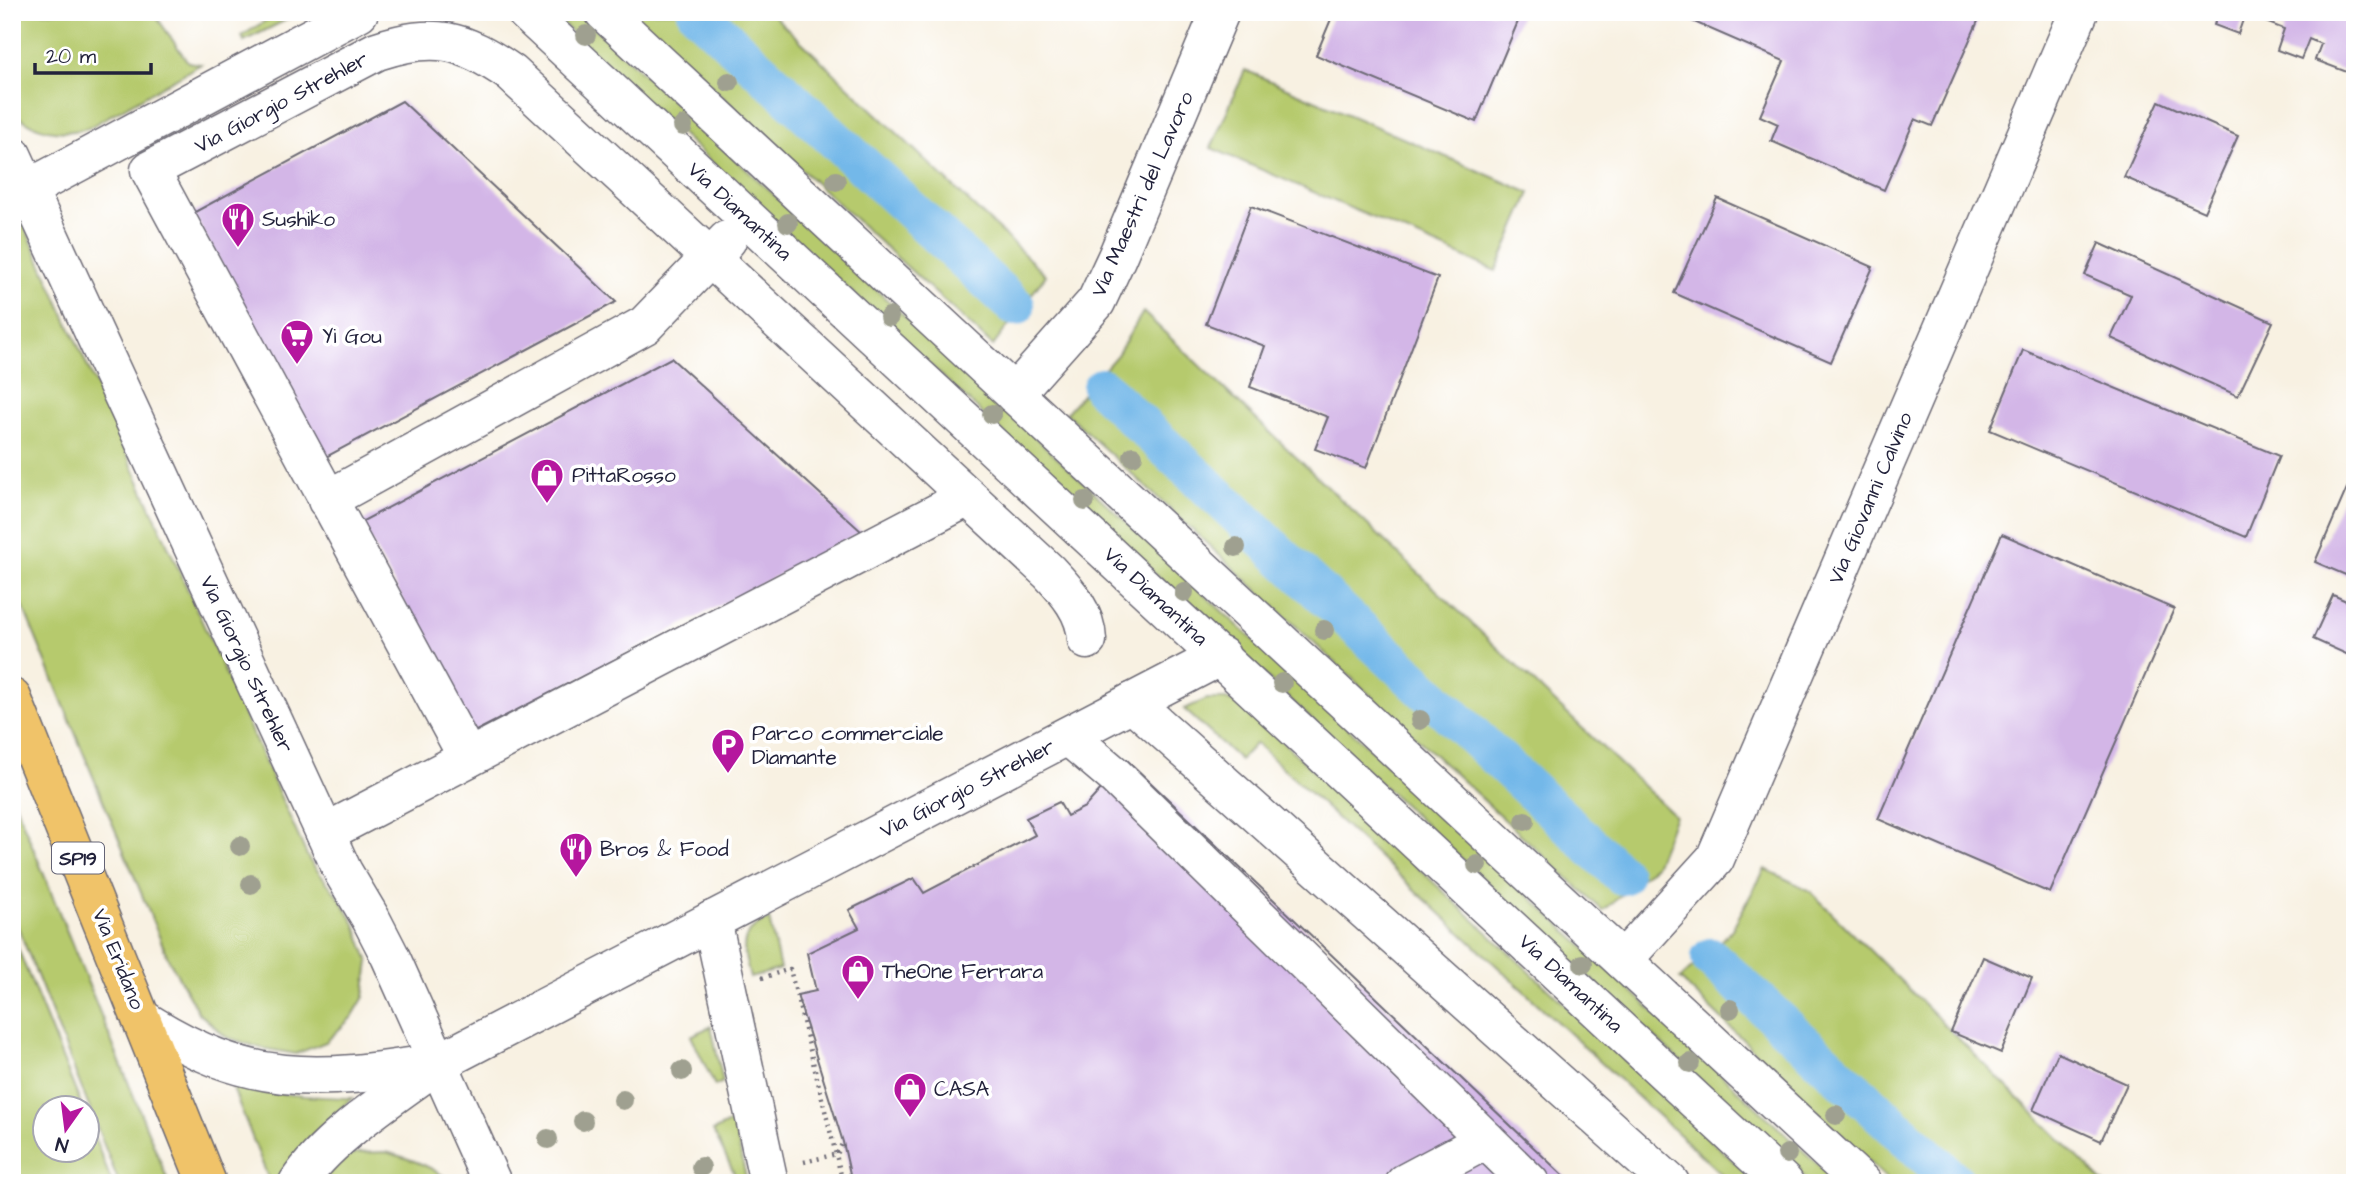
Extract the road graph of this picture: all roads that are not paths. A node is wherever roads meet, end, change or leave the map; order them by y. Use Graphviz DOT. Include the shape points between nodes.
graph roads {
  1 [pos="526,12"];
  2 [pos="604,12"];
  3 [pos="1220,12"];
  4 [pos="2079,12"];
  5 [pos="356,13"];
  6 [pos="12,155"];
  7 [pos="28,189"];
  8 [pos="748,219"];
  9 [pos="709,257"];
  10 [pos="1014,394"];
  11 [pos="968,497"];
  12 [pos="327,500"];
  13 [pos="1087,640"];
  14 [pos="1221,656"];
  15 [pos="12,698"];
  16 [pos="1132,702"];
  17 [pos="1068,736"];
  18 [pos="468,758"];
  19 [pos="325,833"];
  20 [pos="712,920"];
  21 [pos="1623,960"];
  22 [pos="142,1020"];
  23 [pos="438,1063"];
  24 [pos="1486,1140"];
  25 [pos="768,1177"];
  26 [pos="207,1183"];
  27 [pos="298,1183"];
  28 [pos="492,1183"];
  29 [pos="1405,1183"];
  30 [pos="1530,1183"];
  31 [pos="1670,1183"];
  32 [pos="1784,1183"];
  33 [pos="1862,1183"];
  1 -- 8 [label="street, Via Diamantina"];
  2 -- 10 [label="street"];
  3 -- 10 [label="street, Via Maestri del Lavoro" via="1096,302"];
  4 -- 21 [label="street, Via Giovanni Calvino" via="1715,859"];
  5 -- 7 [label="street, Via Giorgio Strehler"];
  6 -- 7 [label="street, Via Giorgio Strehler"];
  7 -- 19 [label="street, Via Giorgio Strehler"];
  8 -- 9 [label="street"];
  8 -- 14 [label="street, Via Diamantina"];
  9 -- 11 [label="street, Via Giorgio Strehler"];
  9 -- 12 [label="street" via="645,325"];
  9 -- 12 [label="street, Via Giorgio Strehler" via="511,74 476,50 445,41 377,51 150,170"];
  10 -- 21 [label="street"];
  11 -- 13 [label="street, Via Giorgio Strehler" via="1072,597 1085,622"];
  11 -- 18 [label="street"];
  12 -- 18 [label="street, Via Giorgio Strehler"];
  14 -- 16 [label="street, Via Giorgio Strehler"];
  14 -- 32 [label="street, Via Diamantina"];
  15 -- 22 [label="main road, Via Eridano / SP19"];
  16 -- 17 [label="street, Via Giorgio Strehler"];
  16 -- 31 [label="street"];
  17 -- 20 [label="street, Via Giorgio Strehler"];
  17 -- 24 [label="street" via="1114,775"];
  18 -- 19 [label="street"];
  19 -- 23 [label="street, Via Giorgio Strehler" via="390,956"];
  20 -- 23 [label="street, Via Giorgio Strehler"];
  20 -- 25 [label="street"];
  21 -- 33 [label="street"];
  22 -- 23 [label="street, Via Giorgio Strehler" via="208,1056 278,1074 349,1075"];
  22 -- 26 [label="main road, Via Eridano / SP19"];
  23 -- 27 [label="street, Via Giorgio Strehler" via="331,1146"];
  23 -- 28 [label="street"];
  24 -- 29 [label="street"];
  24 -- 30 [label="street"];
}
